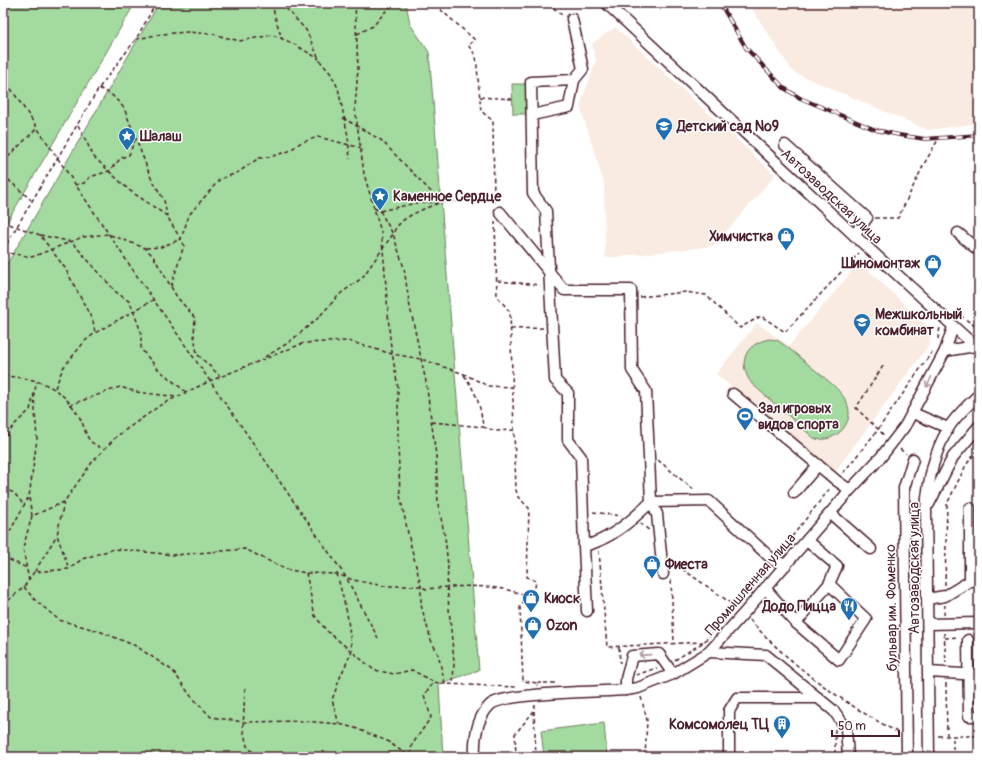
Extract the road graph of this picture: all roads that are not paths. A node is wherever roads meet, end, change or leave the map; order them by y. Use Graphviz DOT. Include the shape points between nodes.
graph roads {
  1 [pos="606,3"];
  2 [pos="572,20"];
  3 [pos="574,80"];
  4 [pos="532,115"];
  5 [pos="785,145"];
  6 [pos="497,212"];
  7 [pos="958,233"];
  8 [pos="854,235"];
  9 [pos="979,251"];
  10 [pos="549,271"];
  11 [pos="953,327"];
  12 [pos="977,348"];
  13 [pos="941,349"];
  14 [pos="733,394"];
  15 [pos="979,394"];
  16 [pos="913,413"];
  17 [pos="979,426"];
  18 [pos="948,428"];
  19 [pos="912,459"];
  20 [pos="818,465"];
  21 [pos="850,490"];
  22 [pos="794,493"];
  23 [pos="651,502"];
  24 [pos="970,508"];
  25 [pos="926,510"];
  26 [pos="830,513"];
  27 [pos="807,540"];
  28 [pos="584,546"];
  29 [pos="871,549"];
  30 [pos="786,565"];
  31 [pos="668,572"];
  32 [pos="975,581"];
  33 [pos="829,584"];
  34 [pos="765,588"];
  35 [pos="927,599"];
  36 [pos="587,611"];
  37 [pos="796,623"];
  38 [pos="979,623"];
  39 [pos="928,624"];
  40 [pos="968,640"];
  41 [pos="709,652"];
  42 [pos="929,672"];
  43 [pos="674,674"];
  44 [pos="968,674"];
  45 [pos="979,675"];
  46 [pos="626,690"];
  47 [pos="818,698"];
  48 [pos="979,716"];
  49 [pos="475,754"];
  50 [pos="484,757"];
  51 [pos="729,757"];
  52 [pos="848,757"];
  53 [pos="907,757"];
  54 [pos="929,757"];
  1 -- 8 [label="street, Автозаводская улица"];
  2 -- 3 [label="street" via="584,68"];
  3 -- 4 [label="street" via="569,107"];
  3 -- 4 [label="street" via="531,82"];
  4 -- 10 [label="street" via="533,193 546,211"];
  5 -- 8 [label="street" via="868,218"];
  6 -- 10 [label="street"];
  7 -- 9 [label="street"];
  8 -- 11 [label="street, Автозаводская улица"];
  10 -- 23 [label="street" via="564,290 631,290 632,370 646,391"];
  10 -- 28 [label="street" via="555,380 568,393 568,440 581,457"];
  11 -- 12 [label="street, Автозаводская улица"];
  11 -- 13 [label="street, Промышленная улица"];
  12 -- 13 [label="street"];
  13 -- 16 [label="street, Промышленная улица, one-way"];
  14 -- 20 [label="street"];
  15 -- 18 [label="street, Автозаводская улица"];
  16 -- 18 [label="street"];
  16 -- 21 [label="street, Промышленная улица" via="881,457"];
  17 -- 25 [label="street" via="953,457"];
  18 -- 25 [label="street, Автозаводская улица" via="936,455 928,483"];
  19 -- 53 [label="street, бульвар им. Фоменко" via="904,488"];
  20 -- 21 [label="street"];
  20 -- 22 [label="street"];
  21 -- 26 [label="street, Промышленная улица"];
  23 -- 28 [label="street" via="634,518 598,543"];
  23 -- 30 [label="street" via="709,501 773,560"];
  23 -- 31 [label="street" via="657,514 659,539"];
  24 -- 32 [label="street"];
  25 -- 35 [label="street, Автозаводская улица"];
  26 -- 27 [label="street, Промышленная улица"];
  26 -- 29 [label="street"];
  27 -- 30 [label="street, Промышленная улица"];
  27 -- 33 [label="street" via="837,566"];
  28 -- 36 [label="street"];
  30 -- 34 [label="street, Промышленная улица"];
  32 -- 35 [label="street" via="945,596"];
  33 -- 37 [label="street"];
  33 -- 37 [label="street" via="866,619 839,660"];
  34 -- 37 [label="street"];
  34 -- 41 [label="street, Промышленная улица"];
  35 -- 39 [label="street, Автозаводская улица"];
  38 -- 39 [label="street"];
  39 -- 42 [label="street, Автозаводская улица"];
  40 -- 44 [label="street"];
  41 -- 43 [label="street, Промышленная улица"];
  41 -- 47 [label="street" via="766,655"];
  42 -- 44 [label="street"];
  42 -- 54 [label="street, Автозаводская улица"];
  43 -- 46 [label="street, Промышленная улица"];
  43 -- 46 [label="street, one-way" via="659,654 632,656"];
  44 -- 45 [label="street"];
  44 -- 48 [label="street" via="969,716"];
  46 -- 49 [label="street, Промышленная улица" via="514,697 491,704 483,713 477,727"];
  47 -- 51 [label="street" via="737,698 729,711"];
  47 -- 52 [label="street" via="834,711 846,728"];
  49 -- 50 [label="street"];
}
